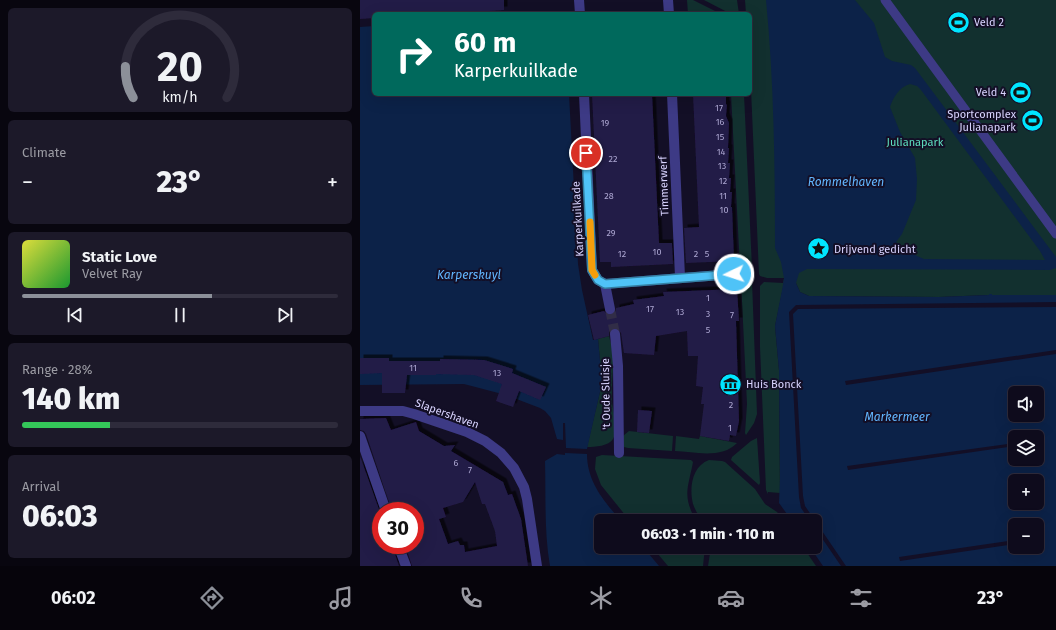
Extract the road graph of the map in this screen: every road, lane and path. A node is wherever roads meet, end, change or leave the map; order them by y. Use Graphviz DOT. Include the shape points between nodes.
graph roads {
  1 [pos="579,0"];
  2 [pos="668,0"];
  3 [pos="885,0"];
  4 [pos="580,12"];
  5 [pos="669,12"];
  6 [pos="584,96"];
  7 [pos="672,96"];
  8 [pos="1056,234"];
  9 [pos="734,274"];
  10 [pos="680,277"];
  11 [pos="605,284"];
  12 [pos="610,309"];
  13 [pos="615,334"];
  14 [pos="360,411"];
  15 [pos="360,436"];
  16 [pos="619,453"];
  17 [pos="383,502"];
  18 [pos="401,554"];
  19 [pos="406,566"];
  20 [pos="537,566"];
  1 -- 4 [label="street"];
  2 -- 5 [label="street"];
  3 -- 8 [label="lane"];
  6 -- 11 [label="street, Karperkuilkade" via="592,270 598,280"];
  7 -- 10 [label="street, Timmerwerf"];
  9 -- 10 [label="street"];
  10 -- 11 [label="street"];
  11 -- 12 [label="street"];
  13 -- 16 [label="street, 't Oude Sluisje"];
  14 -- 20 [label="street, Slapershaven" via="403,411 467,432 501,453 514,468 524,487"];
  15 -- 17 [label="street"];
  18 -- 19 [label="street"];
}
